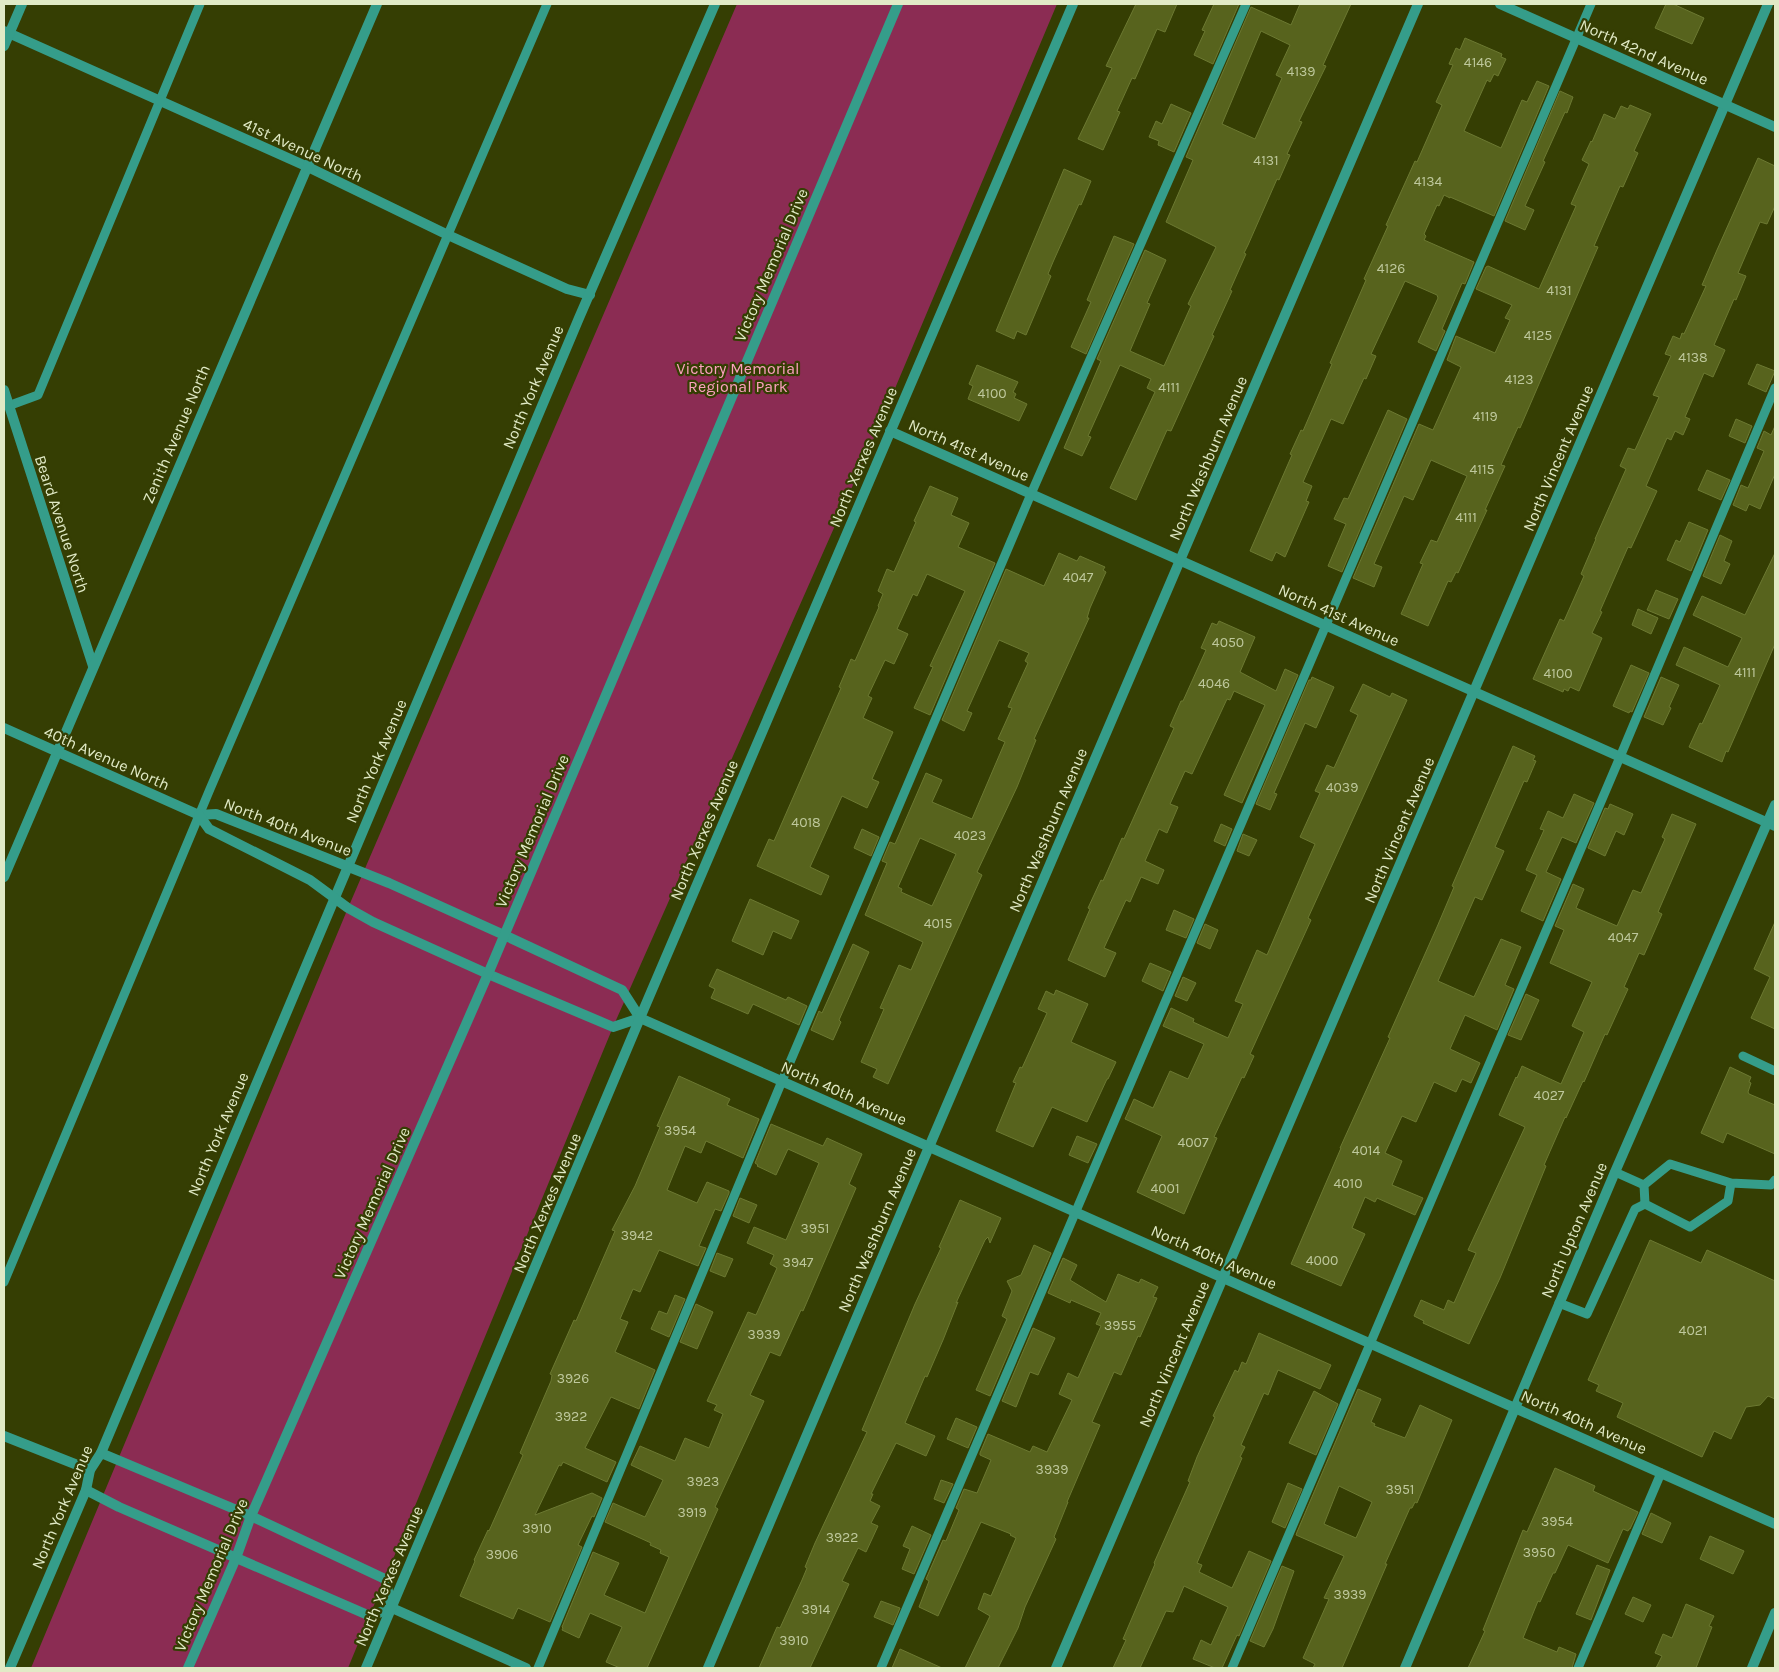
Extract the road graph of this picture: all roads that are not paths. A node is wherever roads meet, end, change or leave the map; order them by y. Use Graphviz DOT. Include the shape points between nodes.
graph roads {
  1 [pos="22,4"];
  2 [pos="200,4"];
  3 [pos="377,4"];
  4 [pos="547,4"];
  5 [pos="715,4"];
  6 [pos="898,4"];
  7 [pos="1073,4"];
  8 [pos="1246,4"];
  9 [pos="1418,4"];
  10 [pos="1500,4"];
  11 [pos="1591,4"];
  12 [pos="1768,4"];
  13 [pos="6,32"];
  14 [pos="1576,38"];
  15 [pos="4,46"];
  16 [pos="159,101"];
  17 [pos="1725,105"];
  18 [pos="1775,127"];
  19 [pos="308,167"];
  20 [pos="448,235"];
  21 [pos="590,295"];
  22 [pos="1775,388"];
  23 [pos="4,390"];
  24 [pos="8,406"];
  25 [pos="890,431"];
  26 [pos="1031,494"];
  27 [pos="1180,560"];
  28 [pos="1327,626"];
  29 [pos="93,666"];
  30 [pos="1474,692"];
  31 [pos="4,728"];
  32 [pos="57,753"];
  33 [pos="1620,757"];
  34 [pos="1775,805"];
  35 [pos="199,814"];
  36 [pos="1772,824"];
  37 [pos="348,866"];
  38 [pos="4,877"];
  39 [pos="334,898"];
  40 [pos="504,935"];
  41 [pos="488,974"];
  42 [pos="640,1018"];
  43 [pos="1742,1056"];
  44 [pos="1775,1071"];
  45 [pos="782,1081"];
  46 [pos="929,1147"];
  47 [pos="1615,1172"];
  48 [pos="1775,1180"];
  49 [pos="1731,1183"];
  50 [pos="1644,1185"];
  51 [pos="1645,1204"];
  52 [pos="1075,1212"];
  53 [pos="1223,1278"];
  54 [pos="4,1282"];
  55 [pos="1559,1303"];
  56 [pos="1370,1344"];
  57 [pos="1515,1408"];
  58 [pos="4,1436"];
  59 [pos="101,1453"];
  60 [pos="90,1470"];
  61 [pos="1661,1473"];
  62 [pos="86,1490"];
  63 [pos="251,1516"];
  64 [pos="1775,1524"];
  65 [pos="236,1558"];
  66 [pos="392,1608"];
  67 [pos="1775,1613"];
  68 [pos="10,1668"];
  69 [pos="188,1668"];
  70 [pos="366,1668"];
  71 [pos="526,1668"];
  72 [pos="538,1668"];
  73 [pos="708,1668"];
  74 [pos="881,1668"];
  75 [pos="1056,1668"];
  76 [pos="1232,1668"];
  77 [pos="1405,1668"];
  78 [pos="1578,1668"];
  79 [pos="1752,1668"];
  1 -- 13 [label="street"];
  2 -- 16 [label="lane"];
  3 -- 19 [label="street, Zenith Avenue North"];
  4 -- 20 [label="lane"];
  5 -- 21 [label="street, North York Avenue"];
  6 -- 40 [label="street, Victory Memorial Drive"];
  7 -- 25 [label="street, North Xerxes Avenue"];
  8 -- 26 [label="lane"];
  9 -- 27 [label="street, North Washburn Avenue"];
  10 -- 14 [label="street, North 42nd Avenue"];
  11 -- 14 [label="lane"];
  12 -- 17 [label="street, North Vincent Avenue"];
  13 -- 15 [label="street"];
  13 -- 16 [label="street, 41st Avenue North"];
  14 -- 17 [label="street, North 42nd Avenue"];
  14 -- 28 [label="lane"];
  16 -- 19 [label="street, 41st Avenue North"];
  16 -- 24 [label="lane" via="38,395"];
  17 -- 18 [label="street, North 42nd Avenue"];
  17 -- 30 [label="street, North Vincent Avenue"];
  19 -- 20 [label="street, 41st Avenue North"];
  19 -- 29 [label="street, Zenith Avenue North"];
  20 -- 21 [label="street, 41st Avenue North" via="573,292"];
  20 -- 35 [label="lane"];
  21 -- 37 [label="street, North York Avenue"];
  22 -- 33 [label="lane"];
  23 -- 24 [label="street, Beard Avenue North"];
  24 -- 29 [label="street, Beard Avenue North"];
  25 -- 26 [label="street, North 41st Avenue"];
  25 -- 42 [label="street, North Xerxes Avenue"];
  26 -- 27 [label="street, North 41st Avenue"];
  26 -- 45 [label="lane"];
  27 -- 28 [label="street, North 41st Avenue"];
  27 -- 46 [label="street, North Washburn Avenue"];
  28 -- 30 [label="street, North 41st Avenue"];
  28 -- 52 [label="lane"];
  29 -- 32 [label="street, Zenith Avenue North"];
  30 -- 33 [label="street, North 41st Avenue"];
  30 -- 53 [label="street, North Vincent Avenue"];
  31 -- 32 [label="street, 40th Avenue North"];
  32 -- 35 [label="street, 40th Avenue North"];
  32 -- 38 [label="street, Zenith Avenue North"];
  33 -- 36 [label="street, North 41st Avenue"];
  33 -- 56 [label="lane"];
  34 -- 36 [label="street, North Upton Avenue"];
  35 -- 37 [label="street, North 40th Avenue" via="216,814"];
  35 -- 39 [label="street, North 40th Avenue" via="210,829 310,880"];
  35 -- 54 [label="lane"];
  36 -- 47 [label="street, North Upton Avenue"];
  37 -- 39 [label="street, North York Avenue"];
  37 -- 40 [label="street, North 40th Avenue"];
  39 -- 41 [label="street, North 40th Avenue" via="372,922"];
  39 -- 59 [label="street, North York Avenue"];
  40 -- 41 [label="street, Victory Memorial Drive"];
  40 -- 42 [label="street, North 40th Avenue" via="622,990"];
  41 -- 42 [label="street, North 40th Avenue" via="613,1027"];
  41 -- 63 [label="street, Victory Memorial Drive"];
  42 -- 45 [label="street, North 40th Avenue"];
  42 -- 66 [label="street, North Xerxes Avenue"];
  43 -- 44 [label="lane"];
  45 -- 46 [label="street, North 40th Avenue"];
  45 -- 72 [label="lane"];
  46 -- 52 [label="street, North 40th Avenue"];
  46 -- 73 [label="street, North Washburn Avenue"];
  47 -- 50 [label="lane"];
  47 -- 55 [label="street, North Upton Avenue"];
  48 -- 49 [label="lane" via="1771,1185"];
  49 -- 50 [label="lane" via="1670,1164"];
  49 -- 51 [label="lane" via="1728,1201 1690,1227"];
  50 -- 51 [label="lane"];
  51 -- 55 [label="lane" via="1635,1209 1587,1314"];
  52 -- 53 [label="street, North 40th Avenue"];
  52 -- 74 [label="lane"];
  53 -- 56 [label="street, North 40th Avenue"];
  53 -- 75 [label="street, North Vincent Avenue"];
  55 -- 57 [label="street, North Upton Avenue"];
  56 -- 57 [label="street, North 40th Avenue"];
  56 -- 76 [label="lane"];
  57 -- 61 [label="street, North 40th Avenue"];
  57 -- 77 [label="street, North Upton Avenue"];
  58 -- 60 [label="street"];
  59 -- 60 [label="street, North York Avenue"];
  59 -- 63 [label="street"];
  60 -- 62 [label="street, North York Avenue"];
  61 -- 64 [label="street, North 40th Avenue"];
  61 -- 78 [label="lane"];
  62 -- 65 [label="street"];
  62 -- 68 [label="street, North York Avenue"];
  63 -- 65 [label="street, Victory Memorial Drive"];
  63 -- 66 [label="street" via="385,1579"];
  65 -- 66 [label="street" via="370,1616"];
  65 -- 69 [label="street, Victory Memorial Drive"];
  66 -- 70 [label="street, North Xerxes Avenue"];
  66 -- 71 [label="street"];
  67 -- 79 [label="street"];
}
